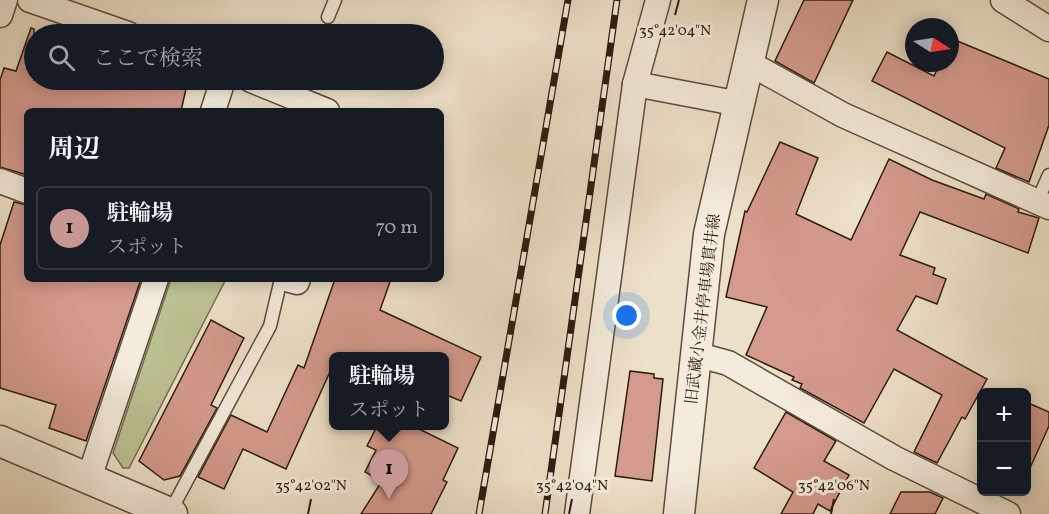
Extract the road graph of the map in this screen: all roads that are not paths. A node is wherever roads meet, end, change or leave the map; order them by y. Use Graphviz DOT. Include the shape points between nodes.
graph roads {
  1 [pos="5,0"];
  2 [pos="30,0"];
  3 [pos="335,0"];
  4 [pos="658,0"];
  5 [pos="763,0"];
  6 [pos="1003,0"];
  7 [pos="0,15"];
  8 [pos="328,17"];
  9 [pos="99,24"];
  10 [pos="1049,29"];
  11 [pos="749,63"];
  12 [pos="635,84"];
  13 [pos="220,90"];
  14 [pos="276,90"];
  15 [pos="740,104"];
  16 [pos="214,108"];
  17 [pos="320,108"];
  18 [pos="1049,175"];
  19 [pos="0,181"];
  20 [pos="24,190"];
  21 [pos="1043,205"];
  22 [pos="155,282"];
  23 [pos="280,282"];
  24 [pos="694,354"];
  25 [pos="0,441"];
  26 [pos="89,478"];
  27 [pos="120,504"];
  28 [pos="171,514"];
  29 [pos="577,514"];
  30 [pos="679,514"];
  31 [pos="1008,514"];
  1 -- 7 [label="street"];
  2 -- 9 [label="street"];
  3 -- 8 [label="lane"];
  4 -- 12 [label="street"];
  5 -- 11 [label="street, 旧武蔵小金井停車場貫井線"];
  6 -- 10 [label="street"];
  11 -- 15 [label="street, 旧武蔵小金井停車場貫井線"];
  11 -- 21 [label="street" via="843,115"];
  12 -- 15 [label="street"];
  12 -- 29 [label="street"];
  13 -- 16 [label="street"];
  14 -- 17 [label="street"];
  15 -- 24 [label="street, 旧武蔵小金井停車場貫井線" via="709,234"];
  18 -- 21 [label="lane"];
  19 -- 20 [label="street"];
  22 -- 26 [label="street"];
  23 -- 28 [label="lane" via="270,326"];
  24 -- 30 [label="street, 旧武蔵小金井停車場貫井線"];
  24 -- 31 [label="street" via="728,363 894,458"];
  25 -- 26 [label="street"];
  26 -- 27 [label="street"];
  27 -- 28 [label="street"];
}
